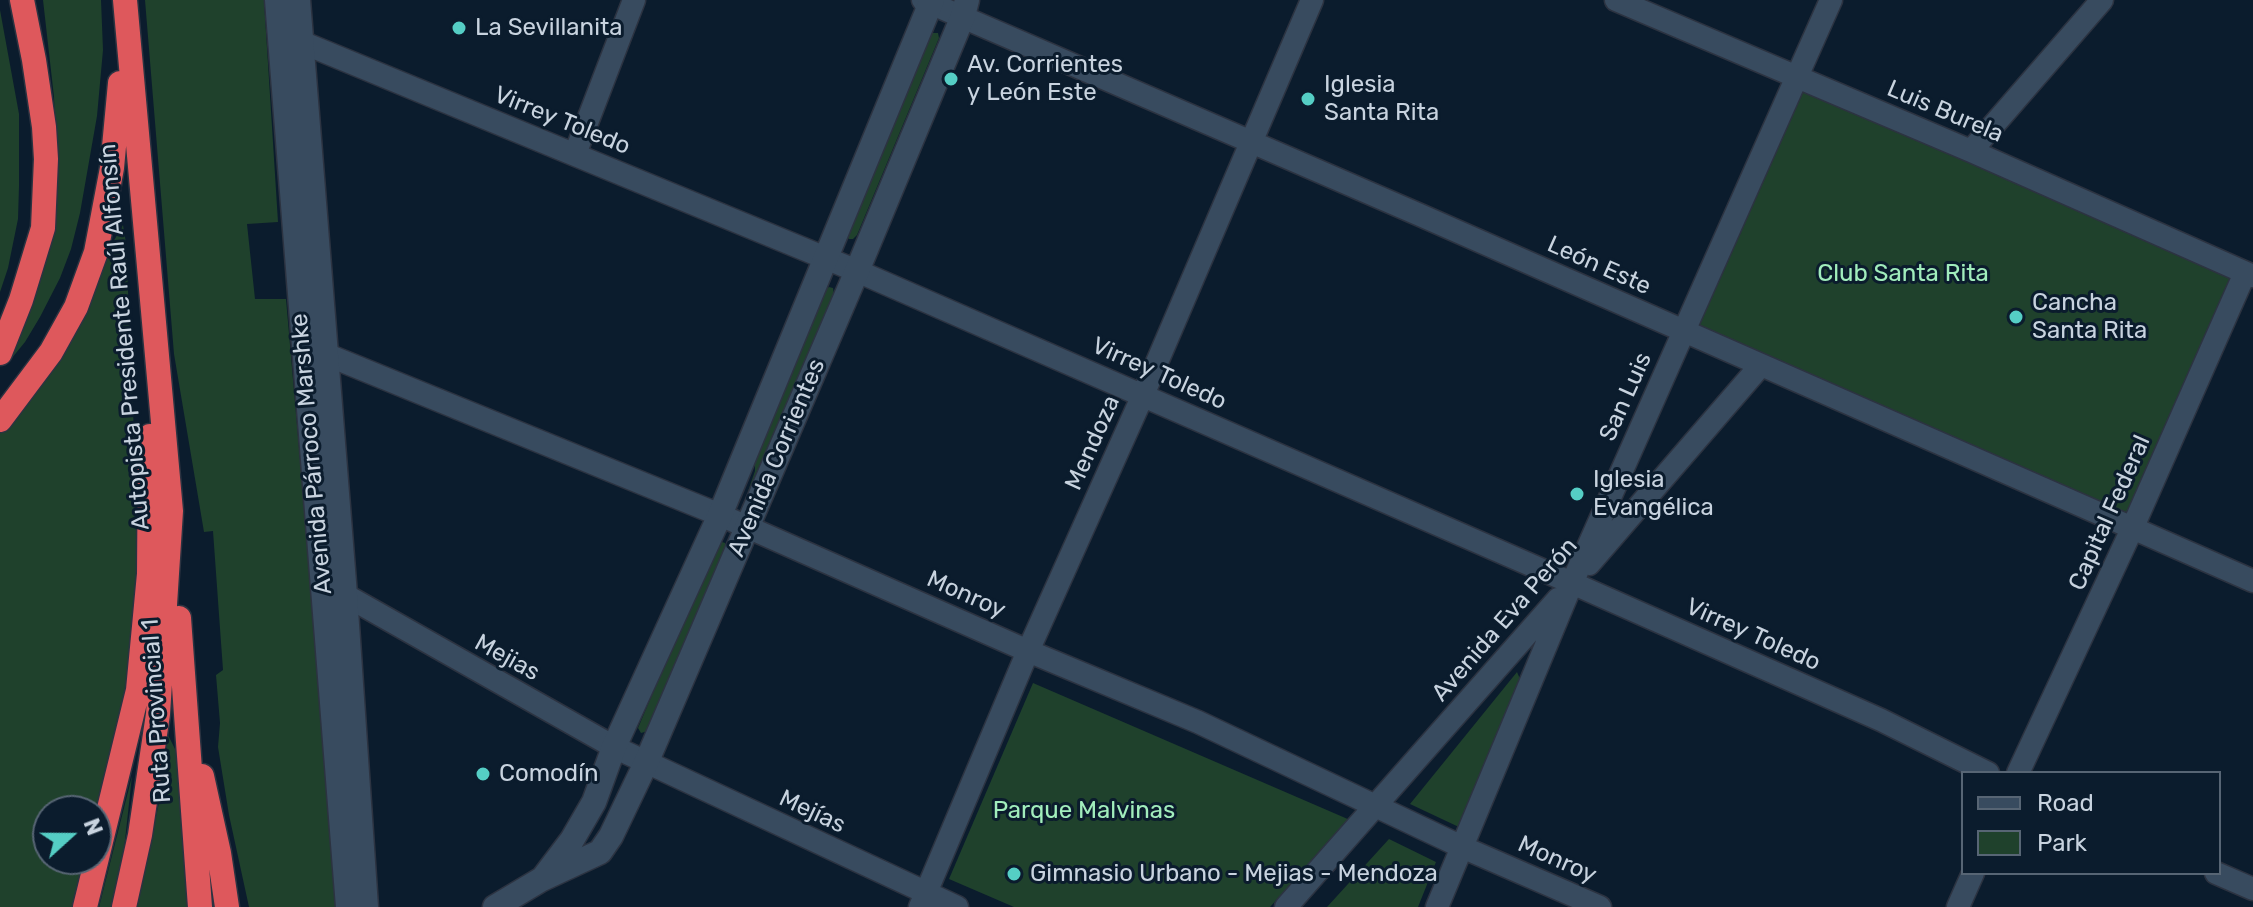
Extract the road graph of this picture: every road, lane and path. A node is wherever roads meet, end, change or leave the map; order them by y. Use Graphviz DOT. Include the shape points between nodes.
graph roads {
  1 [pos="22,0"];
  2 [pos="125,0"];
  3 [pos="277,0"];
  4 [pos="298,0"];
  5 [pos="634,0"];
  6 [pos="1312,0"];
  7 [pos="1616,0"];
  8 [pos="1831,0"];
  9 [pos="2102,0"];
  10 [pos="929,1"];
  11 [pos="965,8"];
  12 [pos="301,42"];
  13 [pos="1797,77"];
  14 [pos="1251,143"];
  15 [pos="1971,151"];
  16 [pos="575,154"];
  17 [pos="147,254"];
  18 [pos="824,258"];
  19 [pos="857,271"];
  20 [pos="2249,275"];
  21 [pos="1684,332"];
  22 [pos="314,351"];
  23 [pos="0,353"];
  24 [pos="1761,365"];
  25 [pos="1143,395"];
  26 [pos="0,420"];
  27 [pos="171,511"];
  28 [pos="720,515"];
  29 [pos="747,527"];
  30 [pos="2132,529"];
  31 [pos="2253,581"];
  32 [pos="1572,583"];
  33 [pos="345,595"];
  34 [pos="1028,651"];
  35 [pos="187,732"];
  36 [pos="614,747"];
  37 [pos="646,763"];
  38 [pos="1984,771"];
  39 [pos="2019,771"];
  40 [pos="1377,807"];
  41 [pos="1462,847"];
  42 [pos="1972,875"];
  43 [pos="2221,875"];
  44 [pos="542,879"];
  45 [pos="2253,889"];
  46 [pos="923,900"];
  47 [pos="85,907"];
  48 [pos="124,907"];
  49 [pos="200,907"];
  50 [pos="227,907"];
  51 [pos="348,907"];
  52 [pos="366,907"];
  53 [pos="495,907"];
  54 [pos="957,907"];
  55 [pos="1286,907"];
  56 [pos="1437,907"];
  57 [pos="1600,907"];
  58 [pos="1958,907"];
  1 -- 23 [label="highway" via="44,127 43,228"];
  2 -- 17 [label="highway, Autopista Presidente Raúl Alfonsín"];
  2 -- 26 [label="highway" via="112,168 96,252 76,307 51,352"];
  3 -- 22 [label="street, Avenida Párroco Marshke"];
  4 -- 12 [label="street, Avenida Párroco Marshke"];
  5 -- 16 [label="street"];
  6 -- 14 [label="street, Mendoza"];
  7 -- 13 [label="street, Luis Burela"];
  8 -- 13 [label="street, San Luis"];
  9 -- 15 [label="street"];
  10 -- 11 [label="street, León Este"];
  10 -- 18 [label="street, Avenida Corrientes"];
  11 -- 14 [label="street, León Este"];
  11 -- 19 [label="street, Avenida Corrientes"];
  12 -- 16 [label="street, Virrey Toledo"];
  12 -- 22 [label="street, Avenida Párroco Marshke"];
  13 -- 15 [label="street, Luis Burela"];
  13 -- 21 [label="street, San Luis"];
  14 -- 21 [label="street, León Este"];
  14 -- 25 [label="street, Mendoza"];
  15 -- 20 [label="street, Luis Burela"];
  16 -- 18 [label="street, Virrey Toledo"];
  17 -- 27 [label="highway, Autopista Presidente Raúl Alfonsín"];
  17 -- 47 [label="highway" via="147,612 130,729"];
  18 -- 19 [label="street, Virrey Toledo"];
  18 -- 28 [label="street, Avenida Corrientes"];
  19 -- 25 [label="street, Virrey Toledo"];
  19 -- 29 [label="street, Avenida Corrientes"];
  20 -- 30 [label="street, Capital Federal"];
  21 -- 24 [label="street, León Este"];
  21 -- 32 [label="street, San Luis"];
  22 -- 28 [label="street, Monroy"];
  22 -- 33 [label="street, Avenida Párroco Marshke"];
  22 -- 51 [label="street, Avenida Párroco Marshke"];
  24 -- 30 [label="street, León Este"];
  24 -- 32 [label="street, Avenida Eva Perón"];
  25 -- 32 [label="street, Virrey Toledo"];
  25 -- 34 [label="street, Mendoza"];
  27 -- 35 [label="highway, Ruta Provincial 1"];
  27 -- 48 [label="highway, Autopista Presidente Raúl Alfonsín" via="158,714"];
  28 -- 29 [label="street, Monroy"];
  28 -- 36 [label="street, Avenida Corrientes"];
  29 -- 34 [label="street, Monroy"];
  29 -- 37 [label="street, Avenida Corrientes"];
  30 -- 31 [label="street, León Este"];
  30 -- 39 [label="street, Capital Federal"];
  32 -- 38 [label="street, Virrey Toledo"];
  32 -- 40 [label="street, Avenida Eva Perón"];
  32 -- 41 [label="street, San Luis"];
  33 -- 36 [label="street, Mejias"];
  33 -- 52 [label="street, Avenida Párroco Marshke"];
  34 -- 40 [label="street, Monroy" via="1198,722"];
  34 -- 46 [label="street, Mendoza"];
  35 -- 49 [label="highway, Ruta Provincial 1"];
  35 -- 50 [label="highway" via="205,786"];
  36 -- 37 [label="street, Mejias"];
  36 -- 44 [label="street, Avenida Corrientes" via="594,802"];
  37 -- 44 [label="street, Avenida Corrientes" via="600,852"];
  37 -- 46 [label="street, Mejías"];
  40 -- 41 [label="street, Monroy"];
  40 -- 55 [label="street, Avenida Eva Perón"];
  41 -- 56 [label="street, San Luis"];
  41 -- 57 [label="street, Monroy"];
  42 -- 58 [label="street"];
  43 -- 45 [label="street"];
  44 -- 53 [label="street, Avenida Corrientes"];
  46 -- 54 [label="street, Mejías"];
}
